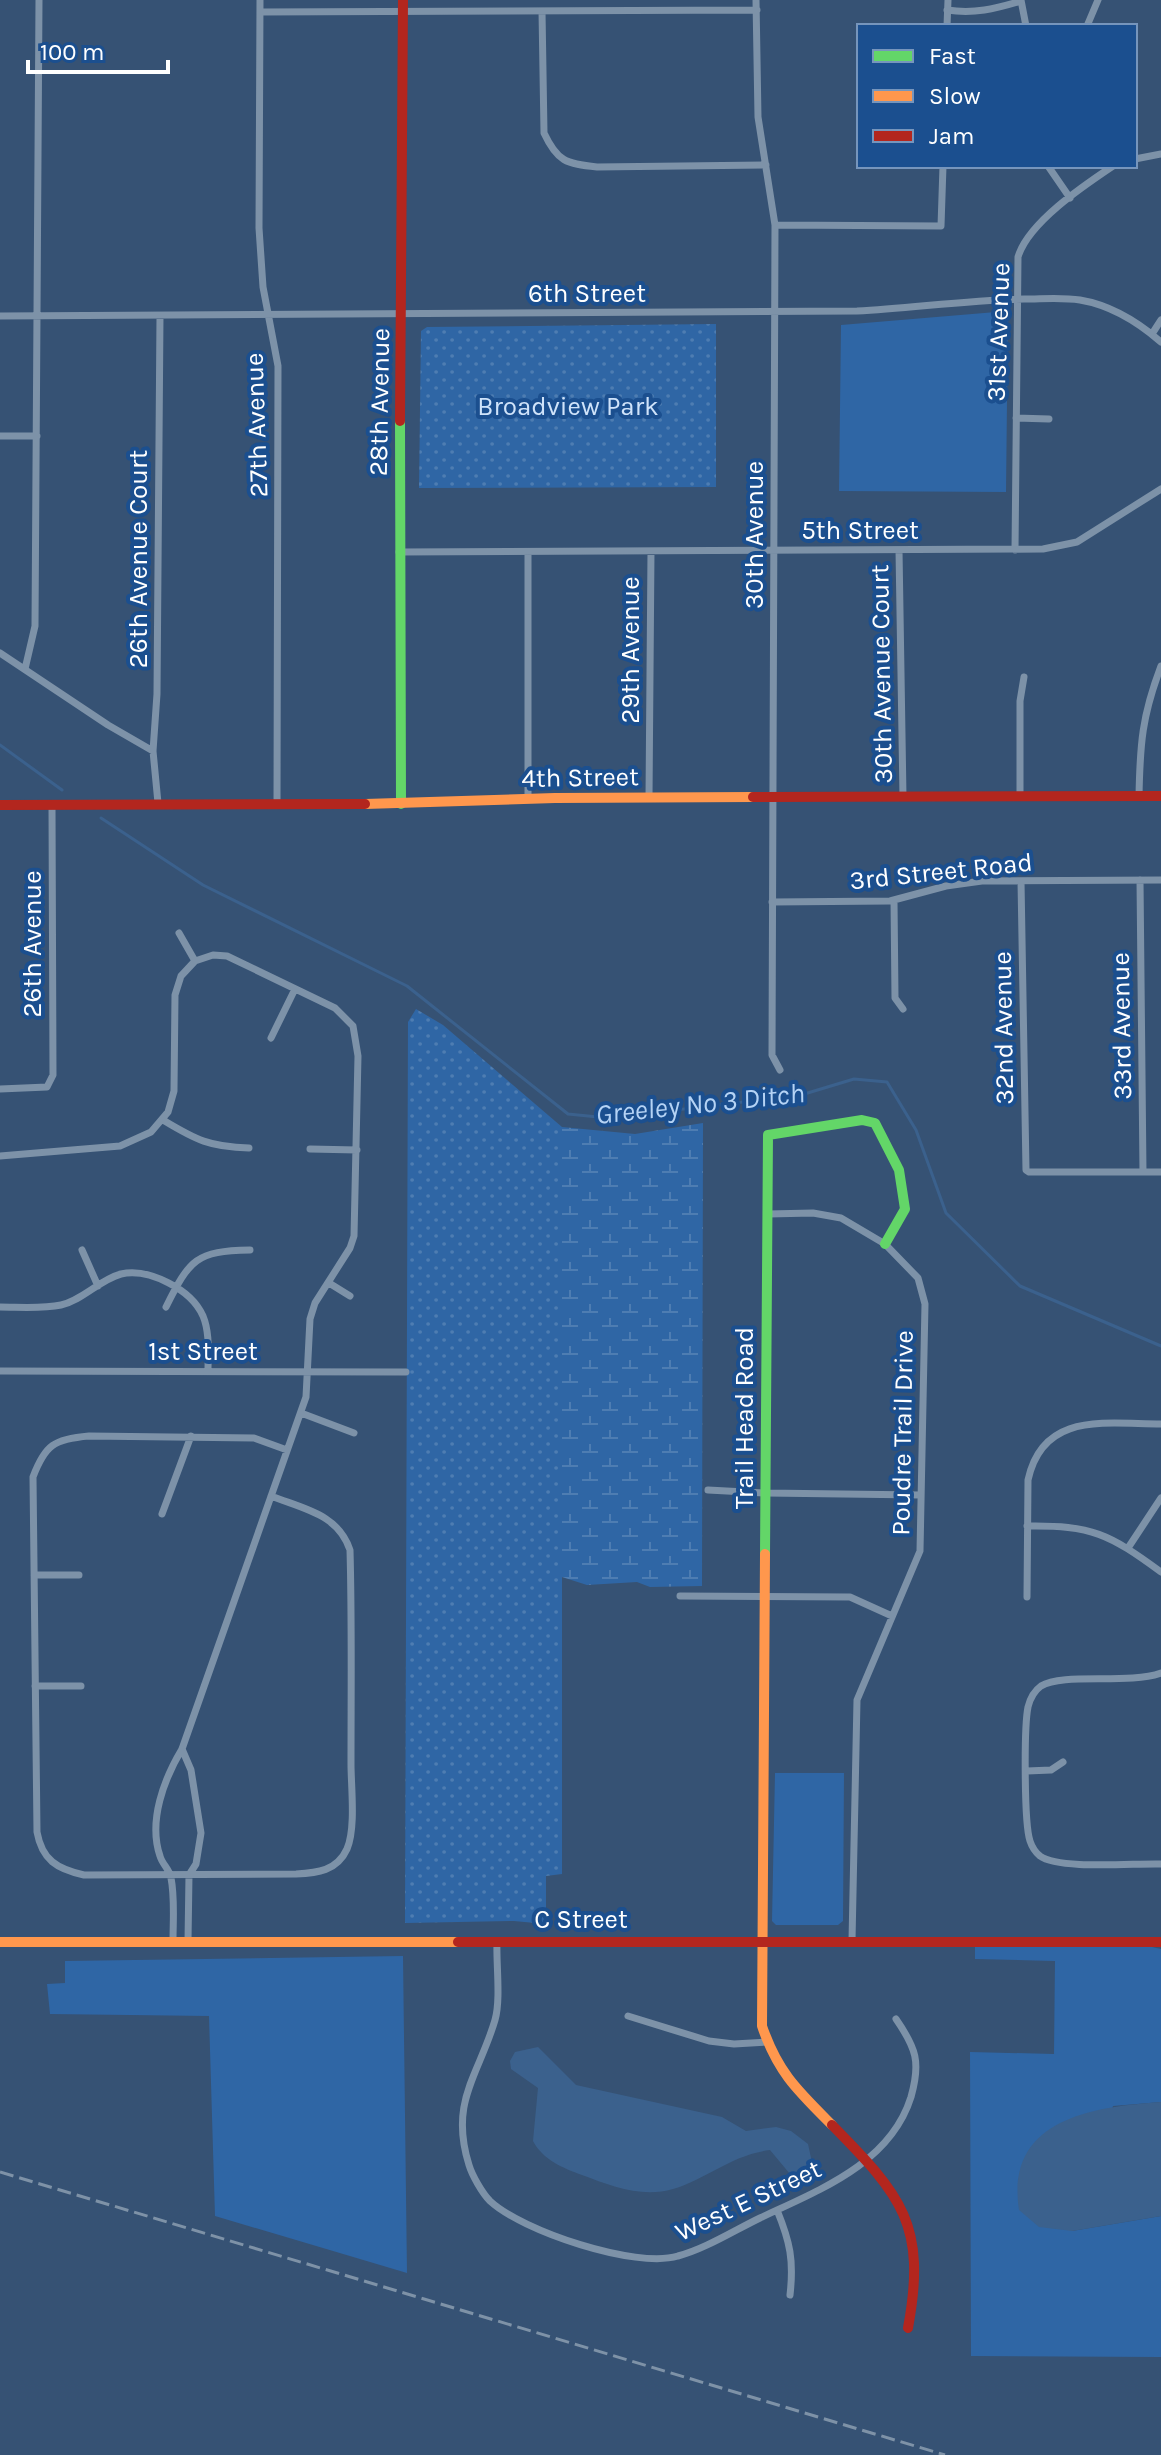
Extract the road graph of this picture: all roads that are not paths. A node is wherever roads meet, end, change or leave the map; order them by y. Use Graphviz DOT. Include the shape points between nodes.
graph roads {
  1 [pos="39,0"];
  2 [pos="260,0"];
  3 [pos="756,0"];
  4 [pos="948,0"];
  5 [pos="1098,0"];
  6 [pos="1021,1"];
  7 [pos="403,6"];
  8 [pos="757,10"];
  9 [pos="947,10"];
  10 [pos="542,11"];
  11 [pos="260,12"];
  12 [pos="947,24"];
  13 [pos="1026,24"];
  14 [pos="1088,24"];
  15 [pos="1161,154"];
  16 [pos="1137,159"];
  17 [pos="766,165"];
  18 [pos="1049,168"];
  19 [pos="1110,168"];
  20 [pos="943,169"];
  21 [pos="1070,198"];
  22 [pos="775,225"];
  23 [pos="1017,299"];
  24 [pos="775,312"];
  25 [pos="401,314"];
  26 [pos="269,315"];
  27 [pos="0,316"];
  28 [pos="36,316"];
  29 [pos="160,316"];
  30 [pos="1161,320"];
  31 [pos="1152,334"];
  32 [pos="1161,342"];
  33 [pos="1016,418"];
  34 [pos="1049,419"];
  35 [pos="0,436"];
  36 [pos="37,436"];
  37 [pos="1161,489"];
  38 [pos="774,550"];
  39 [pos="899,550"];
  40 [pos="1015,550"];
  41 [pos="651,551"];
  42 [pos="399,552"];
  43 [pos="528,552"];
  44 [pos="0,653"];
  45 [pos="1161,666"];
  46 [pos="25,669"];
  47 [pos="1024,677"];
  48 [pos="153,751"];
  49 [pos="1020,796"];
  50 [pos="1139,796"];
  51 [pos="1161,796"];
  52 [pos="773,797"];
  53 [pos="903,797"];
  54 [pos="649,798"];
  55 [pos="528,799"];
  56 [pos="158,803"];
  57 [pos="277,803"];
  58 [pos="401,804"];
  59 [pos="0,805"];
  60 [pos="52,805"];
  61 [pos="1140,880"];
  62 [pos="1161,880"];
  63 [pos="1021,881"];
  64 [pos="894,900"];
  65 [pos="772,902"];
  66 [pos="179,933"];
  67 [pos="195,961"];
  68 [pos="295,989"];
  69 [pos="903,1009"];
  70 [pos="271,1038"];
  71 [pos="780,1070"];
  72 [pos="0,1089"];
  73 [pos="163,1120"];
  74 [pos="249,1148"];
  75 [pos="310,1149"];
  76 [pos="357,1150"];
  77 [pos="0,1156"];
  78 [pos="1143,1172"];
  79 [pos="1161,1172"];
  80 [pos="768,1214"];
  81 [pos="885,1244"];
  82 [pos="82,1250"];
  83 [pos="250,1250"];
  84 [pos="329,1283"];
  85 [pos="98,1286"];
  86 [pos="175,1288"];
  87 [pos="350,1296"];
  88 [pos="0,1307"];
  89 [pos="166,1307"];
  90 [pos="0,1371"];
  91 [pos="208,1371"];
  92 [pos="309,1371"];
  93 [pos="406,1372"];
  94 [pos="301,1413"];
  95 [pos="1161,1424"];
  96 [pos="354,1433"];
  97 [pos="191,1436"];
  98 [pos="287,1450"];
  99 [pos="708,1490"];
  100 [pos="766,1493"];
  101 [pos="920,1495"];
  102 [pos="271,1496"];
  103 [pos="1161,1498"];
  104 [pos="162,1514"];
  105 [pos="1027,1526"];
  106 [pos="1128,1548"];
  107 [pos="1161,1572"];
  108 [pos="34,1575"];
  109 [pos="79,1575"];
  110 [pos="765,1595"];
  111 [pos="680,1596"];
  112 [pos="1027,1597"];
  113 [pos="892,1616"];
  114 [pos="1161,1673"];
  115 [pos="35,1686"];
  116 [pos="81,1686"];
  117 [pos="182,1749"];
  118 [pos="1063,1762"];
  119 [pos="1027,1771"];
  120 [pos="1161,1864"];
  121 [pos="171,1875"];
  122 [pos="189,1875"];
  123 [pos="173,1941"];
  124 [pos="188,1941"];
  125 [pos="497,1941"];
  126 [pos="852,1941"];
  127 [pos="0,1942"];
  128 [pos="762,1942"];
  129 [pos="1161,1942"];
  130 [pos="628,2016"];
  131 [pos="896,2019"];
  132 [pos="767,2042"];
  133 [pos="865,2159"];
  134 [pos="777,2210"];
  135 [pos="790,2295"];
  136 [pos="908,2328"];
  1 -- 28 [label="street"];
  2 -- 11 [label="street, 27th Avenue"];
  3 -- 8 [label="street, 30th Avenue"];
  4 -- 9 [label="street"];
  5 -- 14 [label="street"];
  6 -- 9 [label="street" via="970,13"];
  6 -- 13 [label="street"];
  7 -- 10 [label="street"];
  7 -- 11 [label="street"];
  7 -- 25 [label="street, 28th Avenue"];
  8 -- 10 [label="street"];
  8 -- 17 [label="street, 30th Avenue" via="758,117"];
  9 -- 12 [label="street"];
  10 -- 17 [label="street" via="544,133 558,156 573,165 597,167"];
  11 -- 26 [label="street, 27th Avenue" via="259,228"];
  15 -- 16 [label="street"];
  17 -- 22 [label="street, 30th Avenue"];
  18 -- 21 [label="street"];
  19 -- 21 [label="street"];
  20 -- 22 [label="street" via="941,226"];
  21 -- 23 [label="street, 31st Avenue" via="1021,246"];
  22 -- 24 [label="street, 30th Avenue"];
  23 -- 24 [label="street, 6th Street"];
  23 -- 31 [label="street, 6th Street" via="1079,300 1120,313"];
  23 -- 33 [label="street, 31st Avenue"];
  24 -- 25 [label="street, 6th Street"];
  24 -- 38 [label="street, 30th Avenue"];
  25 -- 26 [label="street, 6th Street"];
  25 -- 42 [label="street, 28th Avenue"];
  26 -- 29 [label="street, 6th Street"];
  26 -- 57 [label="street, 27th Avenue" via="279,377"];
  27 -- 28 [label="street, 6th Street"];
  28 -- 29 [label="street, 6th Street"];
  28 -- 36 [label="street"];
  29 -- 48 [label="street, 26th Avenue Court"];
  30 -- 31 [label="street"];
  31 -- 32 [label="street, 6th Street"];
  33 -- 34 [label="street, 31st Avenue"];
  33 -- 40 [label="street, 31st Avenue"];
  35 -- 36 [label="street"];
  36 -- 46 [label="street" via="35,626"];
  37 -- 40 [label="street, 5th Street" via="1077,542"];
  38 -- 39 [label="street, 5th Street"];
  38 -- 41 [label="street, 5th Street"];
  38 -- 52 [label="street, 30th Avenue"];
  39 -- 40 [label="street, 5th Street"];
  39 -- 53 [label="street, 30th Avenue Court"];
  41 -- 43 [label="street, 5th Street"];
  41 -- 54 [label="street, 29th Avenue"];
  42 -- 43 [label="street, 5th Street"];
  42 -- 58 [label="street, 28th Avenue"];
  43 -- 55 [label="street"];
  44 -- 46 [label="street"];
  45 -- 50 [label="street" via="1140,743"];
  46 -- 48 [label="street"];
  47 -- 49 [label="street"];
  48 -- 56 [label="street, 26th Avenue Court"];
  49 -- 50 [label="street, 4th Street"];
  49 -- 53 [label="street, 4th Street"];
  50 -- 51 [label="street, 4th Street"];
  52 -- 53 [label="street, 4th Street"];
  52 -- 54 [label="street, 4th Street"];
  52 -- 65 [label="street, 30th Avenue"];
  54 -- 55 [label="street, 4th Street"];
  55 -- 58 [label="street, 4th Street"];
  56 -- 57 [label="street, 4th Street"];
  56 -- 60 [label="street, 4th Street"];
  57 -- 58 [label="street, 4th Street"];
  59 -- 60 [label="street, 4th Street"];
  60 -- 72 [label="street, 26th Avenue" via="53,1075 47,1087"];
  61 -- 62 [label="street, 3rd Street Road"];
  61 -- 63 [label="street, 3rd Street Road"];
  61 -- 78 [label="street, 33rd Avenue"];
  63 -- 64 [label="street, 3rd Street Road" via="946,886"];
  63 -- 78 [label="street, 32nd Avenue" via="1026,1170"];
  64 -- 65 [label="street, 3rd Street Road"];
  64 -- 69 [label="street" via="895,998"];
  65 -- 71 [label="street, 30th Avenue" via="772,1055"];
  66 -- 67 [label="street"];
  67 -- 68 [label="street" via="227,956"];
  67 -- 73 [label="street" via="176,986 174,1091"];
  68 -- 70 [label="street"];
  68 -- 76 [label="street" via="335,1008 353,1026 358,1056"];
  73 -- 74 [label="street" via="208,1145"];
  73 -- 77 [label="street" via="151,1132 120,1146"];
  75 -- 76 [label="street"];
  76 -- 84 [label="street" via="354,1236"];
  78 -- 79 [label="street"];
  80 -- 81 [label="street, Poudre Trail Drive" via="841,1218"];
  80 -- 81 [label="street, Trail Head Road" via="768,1135 869,1121 875,1123 899,1170 905,1209"];
  80 -- 100 [label="street, Trail Head Road"];
  81 -- 101 [label="street, Poudre Trail Drive" via="918,1278 925,1304"];
  82 -- 85 [label="street"];
  83 -- 86 [label="street" via="210,1253 196,1260"];
  84 -- 87 [label="street"];
  84 -- 92 [label="street" via="310,1319"];
  85 -- 86 [label="street" via="138,1272"];
  85 -- 88 [label="street" via="58,1306"];
  86 -- 89 [label="street"];
  86 -- 91 [label="street" via="202,1315"];
  90 -- 91 [label="street, 1st Street"];
  91 -- 92 [label="street, 1st Street"];
  92 -- 93 [label="street, 1st Street"];
  92 -- 94 [label="street"];
  94 -- 96 [label="street"];
  94 -- 98 [label="street"];
  95 -- 105 [label="street" via="1078,1426 1052,1437 1031,1464"];
  97 -- 98 [label="street" via="254,1438"];
  97 -- 104 [label="street"];
  97 -- 108 [label="street" via="69,1438 42,1453 33,1477"];
  98 -- 102 [label="street"];
  99 -- 100 [label="street"];
  100 -- 101 [label="street"];
  100 -- 110 [label="street, Trail Head Road"];
  101 -- 113 [label="street, Poudre Trail Drive" via="920,1551"];
  102 -- 117 [label="street"];
  102 -- 122 [label="street" via="334,1522 350,1550 351,1836 343,1855 321,1872"];
  103 -- 106 [label="street"];
  105 -- 106 [label="street" via="1087,1529"];
  105 -- 112 [label="street"];
  106 -- 107 [label="street"];
  108 -- 109 [label="street"];
  108 -- 115 [label="street"];
  110 -- 111 [label="street"];
  110 -- 113 [label="street" via="850,1597"];
  110 -- 128 [label="street, Trail Head Road"];
  113 -- 126 [label="street, Poudre Trail Drive" via="857,1700"];
  114 -- 119 [label="street" via="1136,1679 1065,1680 1040,1687 1028,1706"];
  115 -- 116 [label="street"];
  115 -- 121 [label="street" via="37,1832 45,1856 57,1867 84,1875"];
  117 -- 121 [label="street" via="169,1773 156,1824 159,1855"];
  117 -- 122 [label="street" via="201,1818 200,1850"];
  118 -- 119 [label="street" via="1051,1770"];
  119 -- 120 [label="street" via="1027,1830 1037,1853 1047,1860"];
  121 -- 122 [label="street"];
  121 -- 123 [label="street"];
  122 -- 124 [label="street"];
  123 -- 124 [label="street, C Street"];
  123 -- 127 [label="street, C Street"];
  124 -- 125 [label="street, C Street"];
  125 -- 128 [label="street, C Street"];
  125 -- 134 [label="street, West E Street" via="496,2018 466,2090 462,2138 470,2169 489,2200 525,2223 578,2244 641,2259 677,2257"];
  126 -- 128 [label="street, C Street"];
  126 -- 129 [label="street, C Street"];
  128 -- 132 [label="street, Trail Head Road" via="762,2026"];
  130 -- 132 [label="street" via="709,2041"];
  131 -- 133 [label="street, West E Street" via="918,2063 913,2089 905,2117 885,2146"];
  132 -- 133 [label="street" via="786,2078"];
  133 -- 134 [label="street, West E Street" via="837,2182"];
  133 -- 136 [label="street" via="908,2218 918,2259"];
  134 -- 135 [label="street" via="793,2266"];
}
